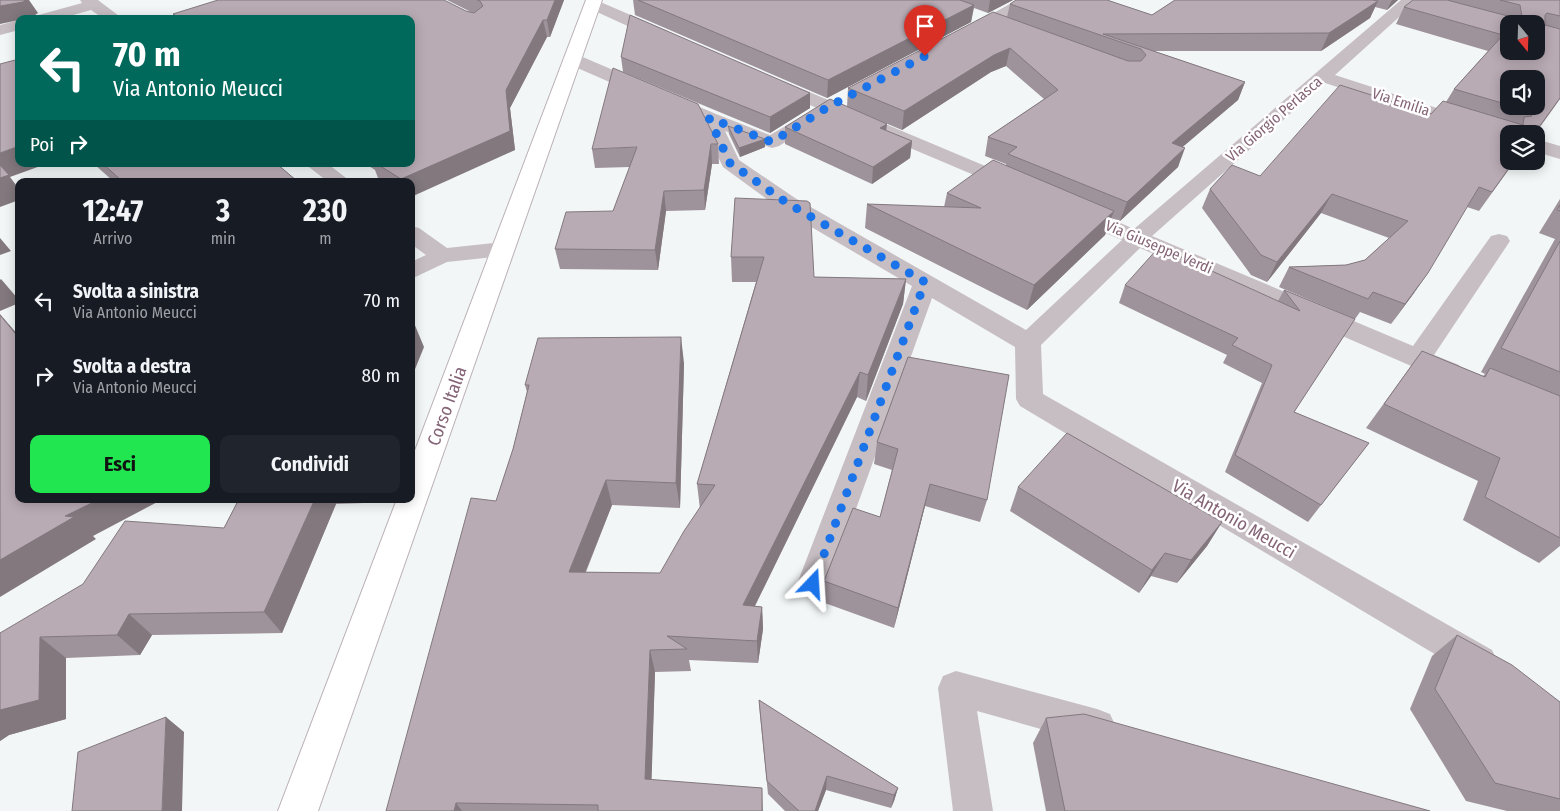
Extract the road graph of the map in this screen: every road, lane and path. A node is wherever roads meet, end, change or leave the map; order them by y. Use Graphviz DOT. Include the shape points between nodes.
graph roads {
  1 [pos="1029,0"];
  2 [pos="91,2"];
  3 [pos="593,2"];
  4 [pos="1415,3"];
  5 [pos="53,15"];
  6 [pos="109,15"];
  7 [pos="974,15"];
  8 [pos="990,22"];
  9 [pos="15,26"];
  10 [pos="1009,28"];
  11 [pos="0,30"];
  12 [pos="957,39"];
  13 [pos="683,44"];
  14 [pos="572,59"];
  15 [pos="1322,77"];
  16 [pos="765,80"];
  17 [pos="846,98"];
  18 [pos="828,107"];
  19 [pos="709,118"];
  20 [pos="1500,133"];
  21 [pos="1545,148"];
  22 [pos="1560,153"];
  23 [pos="320,167"];
  24 [pos="336,178"];
  25 [pos="1028,192"];
  26 [pos="1055,203"];
  27 [pos="415,236"];
  28 [pos="1137,238"];
  29 [pos="1499,241"];
  30 [pos="503,249"];
  31 [pos="442,256"];
  32 [pos="415,270"];
  33 [pos="925,282"];
  34 [pos="1028,343"];
  35 [pos="1418,358"];
  36 [pos="1471,381"];
  37 [pos="415,490"];
  38 [pos="410,503"];
  39 [pos="813,584"];
  40 [pos="1487,667"];
  41 [pos="1128,735"];
  42 [pos="298,811"];
  43 [pos="972,811"];
  1 -- 8 [label="street"];
  2 -- 5 [label="street"];
  2 -- 6 [label="street"];
  3 -- 13 [label="street"];
  3 -- 14 [label="main road, Corso Italia"];
  4 -- 15 [label="street, Via Giorgio Perlasca" via="1380,14"];
  7 -- 8 [label="street"];
  8 -- 10 [label="street"];
  8 -- 12 [label="street"];
  9 -- 11 [label="street"];
  14 -- 19 [label="street"];
  14 -- 30 [label="main road, Corso Italia"];
  15 -- 20 [label="street, Via Emilia"];
  15 -- 28 [label="street, Via Giorgio Perlasca"];
  16 -- 18 [label="street"];
  17 -- 18 [label="street"];
  18 -- 19 [label="street" via="772,142"];
  18 -- 25 [label="street"];
  19 -- 33 [label="street" via="730,163 787,203"];
  21 -- 22 [label="street"];
  23 -- 24 [label="street"];
  26 -- 28 [label="street, Via Giuseppe Verdi"];
  27 -- 31 [label="street"];
  28 -- 34 [label="street"];
  28 -- 35 [label="street, Via Giuseppe Verdi"];
  29 -- 35 [label="street"];
  30 -- 31 [label="street"];
  30 -- 37 [label="main road, Corso Italia"];
  31 -- 32 [label="street"];
  33 -- 34 [label="street"];
  33 -- 39 [label="street"];
  34 -- 40 [label="street, Via Antonio Meucci" via="1030,399"];
  35 -- 36 [label="street, Via Giuseppe Verdi"];
  38 -- 42 [label="main road, Corso Italia"];
  41 -- 43 [label="street" via="956,688"];
}
